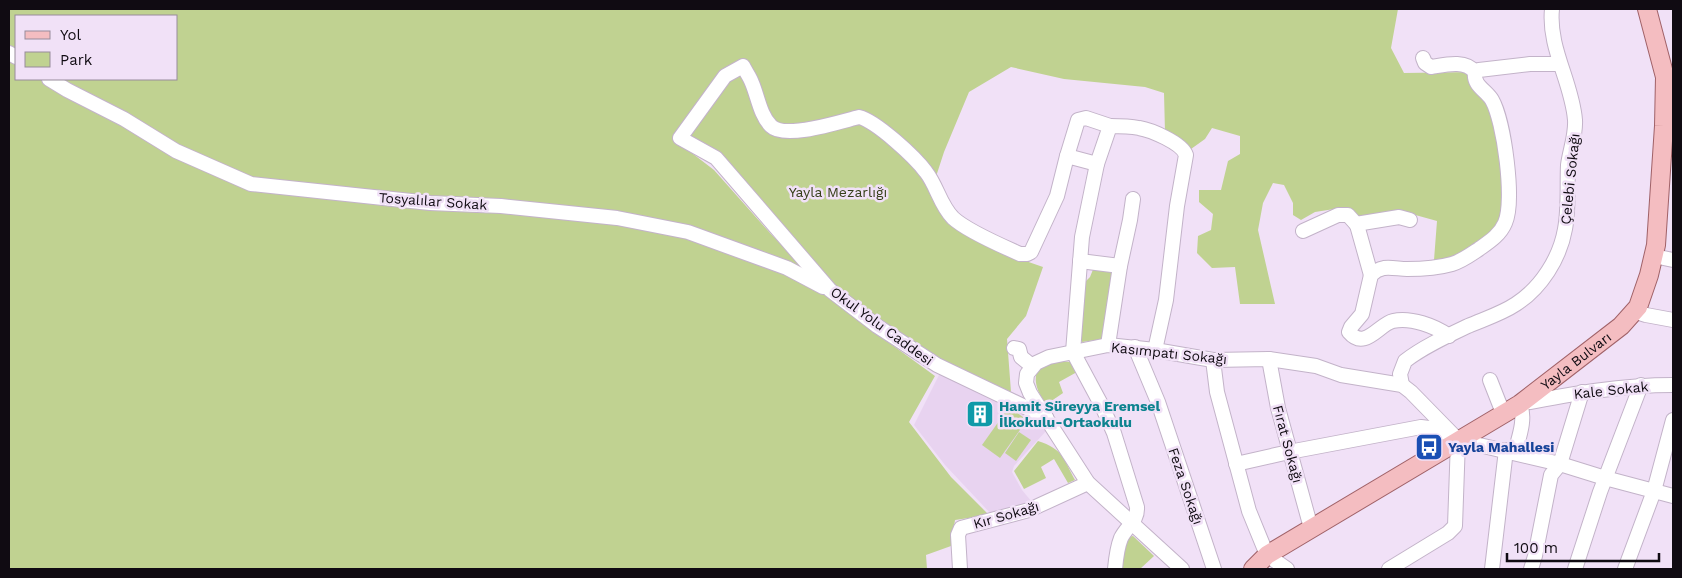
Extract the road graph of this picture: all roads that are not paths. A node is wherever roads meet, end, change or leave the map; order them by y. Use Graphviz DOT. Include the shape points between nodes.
graph roads {
  1 [pos="1552,9"];
  2 [pos="1649,9"];
  3 [pos="1423,58"];
  4 [pos="1559,64"];
  5 [pos="1475,72"];
  6 [pos="1670,74"];
  7 [pos="51,80"];
  8 [pos="1110,126"];
  9 [pos="1067,156"];
  10 [pos="1097,164"];
  11 [pos="1133,199"];
  12 [pos="1410,220"];
  13 [pos="1356,224"];
  14 [pos="1303,231"];
  15 [pos="1654,256"];
  16 [pos="1673,260"];
  17 [pos="1080,261"];
  18 [pos="1120,266"];
  19 [pos="1371,275"];
  20 [pos="830,290"];
  21 [pos="1634,311"];
  22 [pos="1673,320"];
  23 [pos="1449,336"];
  24 [pos="1108,345"];
  25 [pos="1136,347"];
  26 [pos="1014,348"];
  27 [pos="1155,350"];
  28 [pos="1073,352"];
  29 [pos="1269,359"];
  30 [pos="1213,360"];
  31 [pos="1032,366"];
  32 [pos="1490,380"];
  33 [pos="1402,385"];
  34 [pos="1640,385"];
  35 [pos="1673,385"];
  36 [pos="1582,392"];
  37 [pos="1520,404"];
  38 [pos="1503,413"];
  39 [pos="1046,417"];
  40 [pos="1673,420"];
  41 [pos="1458,440"];
  42 [pos="1510,451"];
  43 [pos="1289,452"];
  44 [pos="1236,464"];
  45 [pos="1560,464"];
  46 [pos="1605,478"];
  47 [pos="1088,483"];
  48 [pos="1654,491"];
  49 [pos="1673,496"];
  50 [pos="1132,524"];
  51 [pos="1311,528"];
  52 [pos="1117,550"];
  53 [pos="1267,554"];
  54 [pos="960,569"];
  55 [pos="1108,569"];
  56 [pos="1115,569"];
  57 [pos="1182,569"];
  58 [pos="1214,569"];
  59 [pos="1253,569"];
  60 [pos="1287,569"];
  61 [pos="1389,569"];
  62 [pos="1492,569"];
  63 [pos="1530,569"];
  64 [pos="1575,569"];
  65 [pos="1625,569"];
  1 -- 4 [label="street, Çelebi Sokağı" via="1552,29"];
  2 -- 6 [label="main road, Yayla Bulvarı"];
  3 -- 5 [label="street" via="1431,67 1462,65"];
  4 -- 5 [label="street" via="1530,64"];
  4 -- 23 [label="street, Çelebi Sokağı" via="1572,101 1575,129 1568,163 1565,230 1557,251 1548,272 1517,304"];
  5 -- 19 [label="street" via="1476,80 1491,98 1501,124 1507,178 1506,222 1489,243 1459,262 1430,267 1386,268"];
  6 -- 15 [label="main road, Yayla Bulvarı"];
  7 -- 20 [label="street, Tosyalılar Sokak" via="124,119 176,152 251,184 617,218 688,232 787,268"];
  8 -- 9 [label="street" via="1086,118 1078,120"];
  8 -- 10 [label="street"];
  8 -- 27 [label="street" via="1141,128 1168,139 1186,155 1166,300"];
  9 -- 10 [label="street"];
  9 -- 20 [label="street, Okul Yolu Caddesi" via="1057,196 1030,252 1020,254 954,218 942,204 926,171 866,119 859,117 797,131 773,128 757,101 743,66 725,76 680,138 716,158"];
  10 -- 17 [label="street"];
  11 -- 18 [label="street"];
  12 -- 13 [label="street" via="1399,217"];
  13 -- 14 [label="street" via="1348,215 1338,215"];
  13 -- 19 [label="street"];
  15 -- 16 [label="street"];
  15 -- 21 [label="main road, Yayla Bulvarı"];
  17 -- 18 [label="street"];
  17 -- 28 [label="street"];
  18 -- 24 [label="street"];
  19 -- 23 [label="street" via="1362,314 1349,332 1352,336 1367,337 1383,325 1399,320 1427,324"];
  20 -- 39 [label="street, Okul Yolu Caddesi" via="936,365"];
  21 -- 22 [label="street"];
  21 -- 37 [label="main road, Yayla Bulvarı" via="1621,326"];
  23 -- 33 [label="street, Çelebi Sokağı" via="1404,361 1400,374"];
  24 -- 25 [label="street, Kasımpatı Sokağı"];
  24 -- 28 [label="street, Kasımpatı Sokağı"];
  25 -- 27 [label="street, Kasımpatı Sokağı"];
  25 -- 58 [label="street, Feza Sokağı" via="1158,402"];
  26 -- 31 [label="street" via="1019,349 1021,357"];
  27 -- 30 [label="street, Kasımpatı Sokağı"];
  28 -- 31 [label="street, Kasımpatı Sokağı" via="1049,357"];
  28 -- 50 [label="street" via="1114,433 1137,507"];
  29 -- 30 [label="street, Kasımpatı Sokağı"];
  29 -- 33 [label="street, Kasımpatı Sokağı"];
  29 -- 43 [label="street, Fırat Sokağı"];
  30 -- 44 [label="street" via="1217,392"];
  31 -- 39 [label="street" via="1026,383"];
  32 -- 38 [label="street"];
  33 -- 41 [label="street"];
  34 -- 35 [label="street, Kale Sokak"];
  34 -- 36 [label="street, Kale Sokak"];
  34 -- 46 [label="street"];
  36 -- 37 [label="street, Kale Sokak"];
  36 -- 45 [label="street"];
  37 -- 38 [label="main road, Yayla Bulvarı"];
  37 -- 42 [label="street" via="1522,420"];
  38 -- 41 [label="main road, Yayla Bulvarı"];
  39 -- 47 [label="street"];
  40 -- 48 [label="street"];
  41 -- 42 [label="street"];
  41 -- 43 [label="street" via="1437,429 1421,427"];
  41 -- 51 [label="main road, Yayla Bulvarı"];
  41 -- 61 [label="street" via="1455,526"];
  42 -- 45 [label="street"];
  42 -- 62 [label="street"];
  43 -- 44 [label="street"];
  43 -- 51 [label="street, Fırat Sokağı"];
  44 -- 53 [label="street" via="1249,511"];
  45 -- 46 [label="street"];
  45 -- 63 [label="street" via="1551,475"];
  46 -- 48 [label="street"];
  46 -- 64 [label="street"];
  47 -- 50 [label="street"];
  47 -- 54 [label="street, Kır Sokağı" via="1029,510 961,528 958,535"];
  48 -- 49 [label="street"];
  48 -- 65 [label="street"];
  50 -- 52 [label="street" via="1125,530"];
  50 -- 57 [label="street"];
  51 -- 53 [label="main road, Yayla Bulvarı"];
  52 -- 55 [label="street"];
  52 -- 56 [label="street"];
  53 -- 59 [label="main road, Yayla Bulvarı"];
  53 -- 60 [label="street"];
}
